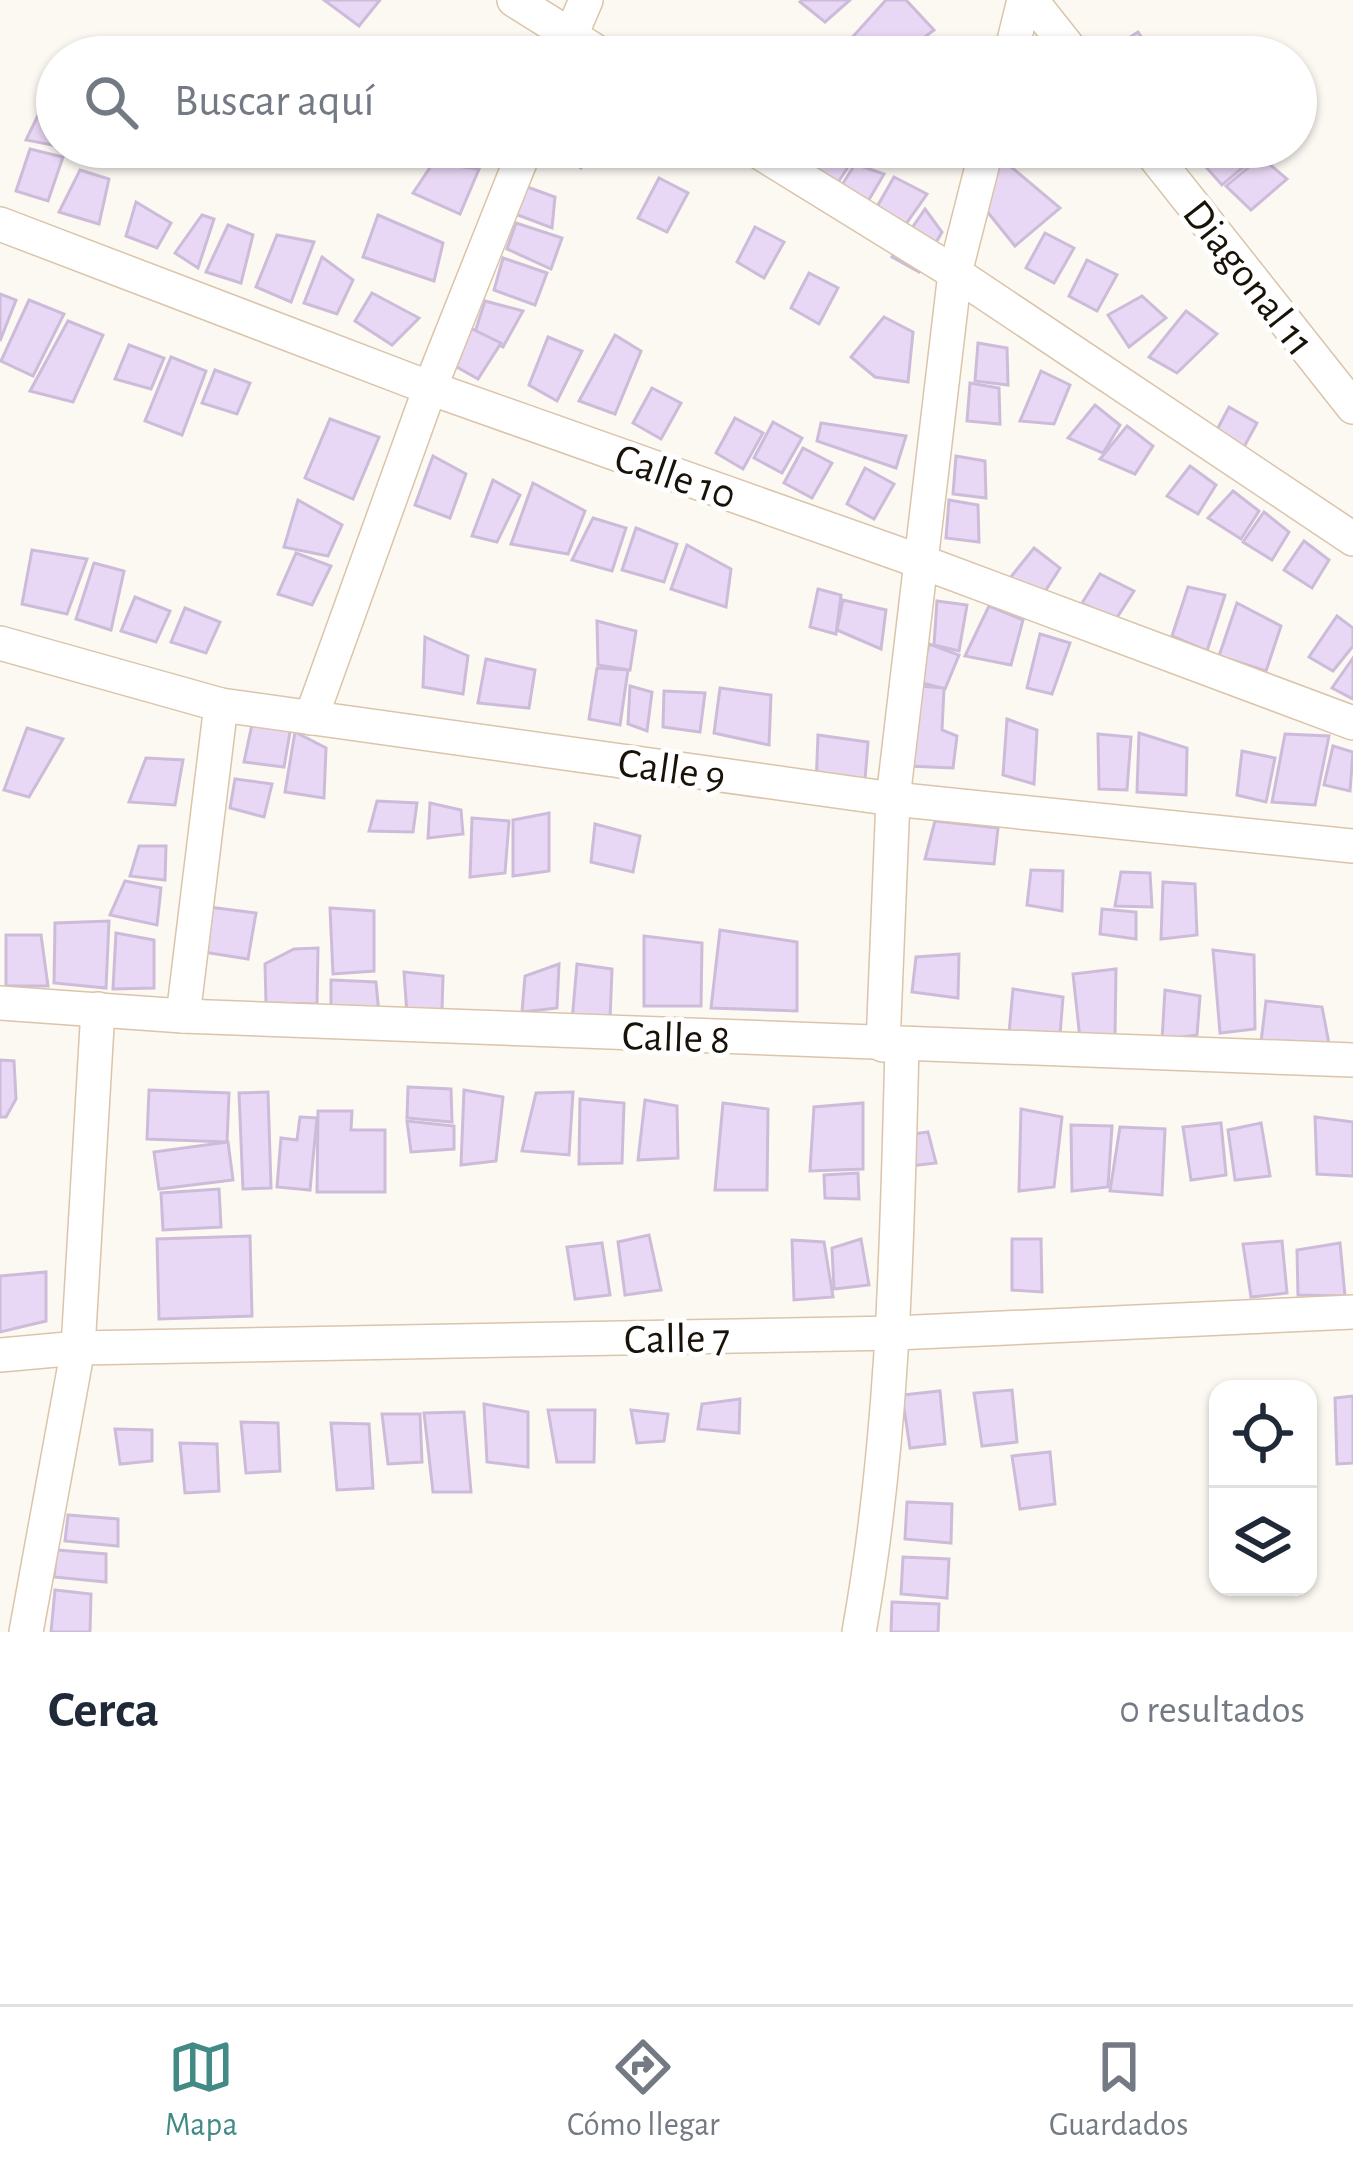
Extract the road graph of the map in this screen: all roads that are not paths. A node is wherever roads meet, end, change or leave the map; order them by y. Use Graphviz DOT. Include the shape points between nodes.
graph roads {
  1 [pos="514,0"];
  2 [pos="586,0"];
  3 [pos="1028,0"];
  4 [pos="555,36"];
  5 [pos="570,36"];
  6 [pos="1017,36"];
  7 [pos="1058,36"];
  8 [pos="518,168"];
  9 [pos="785,168"];
  10 [pos="982,168"];
  11 [pos="1164,168"];
  12 [pos="0,224"];
  13 [pos="955,273"];
  14 [pos="430,388"];
  15 [pos="1353,406"];
  16 [pos="1350,532"];
  17 [pos="922,562"];
  18 [pos="0,643"];
  19 [pos="221,705"];
  20 [pos="310,718"];
  21 [pos="1353,723"];
  22 [pos="893,799"];
  23 [pos="1353,846"];
  24 [pos="0,1003"];
  25 [pos="98,1009"];
  26 [pos="183,1016"];
  27 [pos="892,1045"];
  28 [pos="1353,1060"];
  29 [pos="1353,1312"];
  30 [pos="895,1333"];
  31 [pos="78,1348"];
  32 [pos="0,1355"];
  33 [pos="26,1632"];
  34 [pos="859,1632"];
  1 -- 4 [label="street"];
  2 -- 5 [label="street"];
  3 -- 6 [label="street"];
  3 -- 7 [label="street"];
  8 -- 14 [label="street"];
  9 -- 13 [label="street"];
  10 -- 13 [label="street"];
  11 -- 15 [label="street, Diagonal 11"];
  12 -- 14 [label="street, Calle 10"];
  13 -- 16 [label="street"];
  13 -- 17 [label="street"];
  14 -- 17 [label="street, Calle 10"];
  14 -- 20 [label="street"];
  17 -- 21 [label="street, Calle 10"];
  17 -- 22 [label="street"];
  18 -- 19 [label="street, Calle 9"];
  19 -- 20 [label="street, Calle 9"];
  19 -- 26 [label="street"];
  20 -- 22 [label="street, Calle 9"];
  22 -- 23 [label="street, Calle 9"];
  22 -- 27 [label="street"];
  24 -- 25 [label="street, Calle 8"];
  25 -- 26 [label="street, Calle 8"];
  25 -- 31 [label="street"];
  26 -- 27 [label="street, Calle 8"];
  27 -- 28 [label="street, Calle 8"];
  27 -- 30 [label="street"];
  29 -- 30 [label="street, Calle 7"];
  30 -- 31 [label="street, Calle 7"];
  30 -- 34 [label="street"];
  31 -- 32 [label="street, Calle 7"];
  31 -- 33 [label="street"];
}
